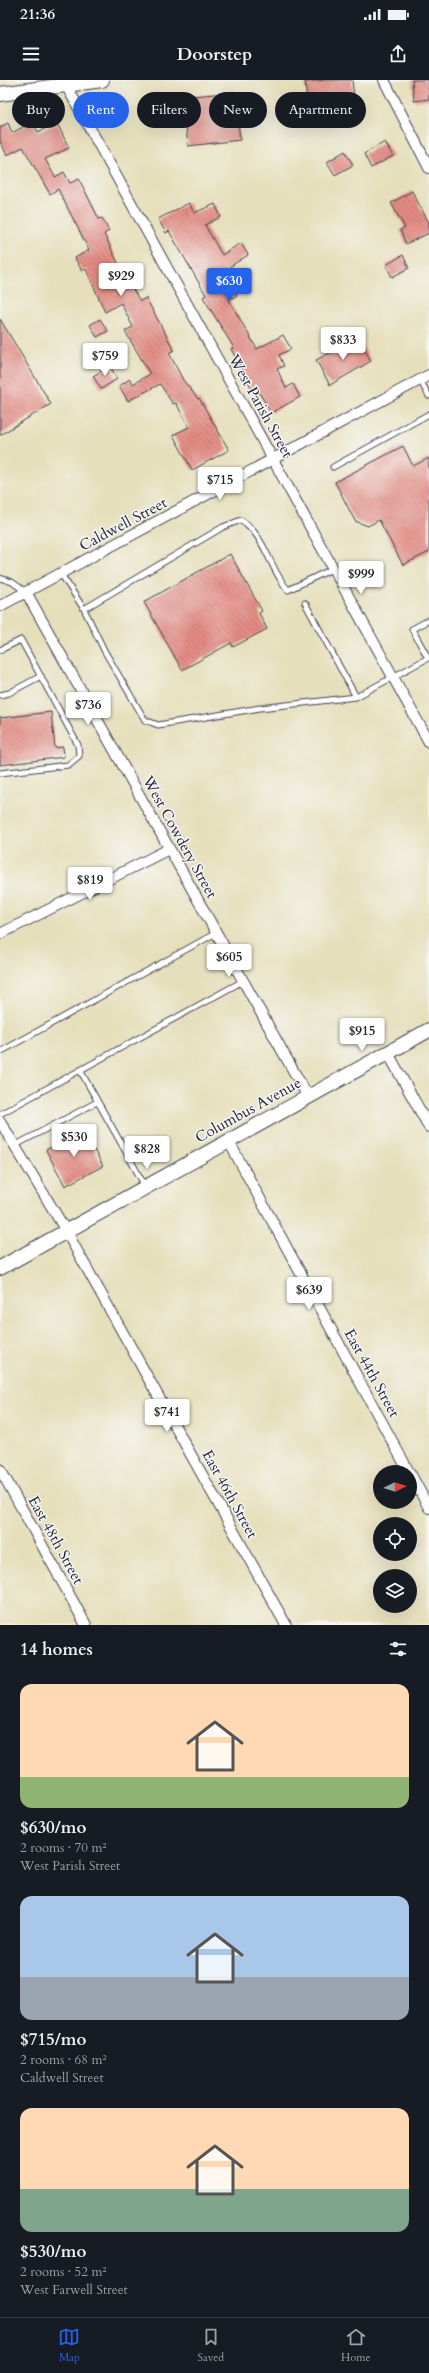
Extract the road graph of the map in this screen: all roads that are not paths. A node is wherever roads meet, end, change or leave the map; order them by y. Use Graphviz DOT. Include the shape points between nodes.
graph roads {
  1 [pos="102,80"];
  2 [pos="384,80"];
  3 [pos="46,84"];
  4 [pos="66,85"];
  5 [pos="0,94"];
  6 [pos="429,168"];
  7 [pos="429,375"];
  8 [pos="420,380"];
  9 [pos="429,396"];
  10 [pos="429,414"];
  11 [pos="273,459"];
  12 [pos="334,467"];
  13 [pos="334,568"];
  14 [pos="61,574"];
  15 [pos="0,578"];
  16 [pos="26,592"];
  17 [pos="305,604"];
  18 [pos="0,606"];
  19 [pos="84,609"];
  20 [pos="429,620"];
  21 [pos="0,650"];
  22 [pos="428,659"];
  23 [pos="41,676"];
  24 [pos="394,678"];
  25 [pos="0,695"];
  26 [pos="356,698"];
  27 [pos="429,742"];
  28 [pos="0,773"];
  29 [pos="169,849"];
  30 [pos="216,933"];
  31 [pos="0,934"];
  32 [pos="243,981"];
  33 [pos="429,1030"];
  34 [pos="0,1052"];
  35 [pos="388,1053"];
  36 [pos="80,1070"];
  37 [pos="308,1097"];
  38 [pos="97,1102"];
  39 [pos="0,1114"];
  40 [pos="0,1121"];
  41 [pos="429,1127"];
  42 [pos="228,1140"];
  43 [pos="14,1146"];
  44 [pos="145,1186"];
  45 [pos="66,1231"];
  46 [pos="0,1268"];
  47 [pos="406,1465"];
  48 [pos="0,1469"];
  49 [pos="417,1486"];
  50 [pos="429,1508"];
  51 [pos="86,1625"];
  52 [pos="286,1625"];
  1 -- 4 [label="main road"];
  2 -- 6 [label="street"];
  3 -- 4 [label="main road"];
  3 -- 5 [label="main road"];
  4 -- 11 [label="street, West Parish Street"];
  7 -- 8 [label="street, Caldwell Street"];
  8 -- 9 [label="lane"];
  8 -- 11 [label="street, Caldwell Street"];
  10 -- 12 [label="lane"];
  11 -- 13 [label="street, West Parish Street"];
  11 -- 14 [label="street, Caldwell Street"];
  13 -- 19 [label="lane" via="288,590 249,525 241,520 224,527"];
  13 -- 24 [label="street, West Parish Street"];
  14 -- 16 [label="street, Caldwell Street"];
  14 -- 19 [label="lane"];
  15 -- 16 [label="lane" via="12,582"];
  16 -- 18 [label="street, Caldwell Street"];
  16 -- 29 [label="street, West Cowdery Street"];
  17 -- 26 [label="lane"];
  19 -- 26 [label="lane" via="105,652 145,720 158,725 260,708"];
  20 -- 22 [label="lane" via="412,629"];
  21 -- 23 [label="lane" via="21,640"];
  22 -- 24 [label="lane"];
  23 -- 25 [label="lane"];
  23 -- 28 [label="lane" via="78,745 79,756 68,765"];
  24 -- 26 [label="lane"];
  24 -- 27 [label="street, West Parish Street"];
  29 -- 30 [label="street, West Cowdery Street"];
  29 -- 31 [label="street"];
  30 -- 32 [label="street, West Cowdery Street"];
  30 -- 34 [label="lane"];
  32 -- 36 [label="lane"];
  32 -- 37 [label="street, West Cowdery Street"];
  33 -- 35 [label="main road, Columbus Avenue"];
  35 -- 37 [label="main road, Columbus Avenue"];
  35 -- 41 [label="street"];
  36 -- 38 [label="lane"];
  36 -- 39 [label="lane"];
  37 -- 42 [label="main road, Columbus Avenue"];
  38 -- 43 [label="lane"];
  38 -- 44 [label="lane"];
  40 -- 43 [label="street, East 46th Street"];
  42 -- 44 [label="main road, Columbus Avenue"];
  42 -- 47 [label="street, East 44th Street"];
  43 -- 45 [label="street, East 46th Street"];
  44 -- 45 [label="main road, Columbus Avenue"];
  45 -- 46 [label="main road, Columbus Avenue"];
  45 -- 52 [label="street, East 46th Street"];
  48 -- 51 [label="street, East 48th Street"];
  49 -- 50 [label="street, East 44th Street"];
}
